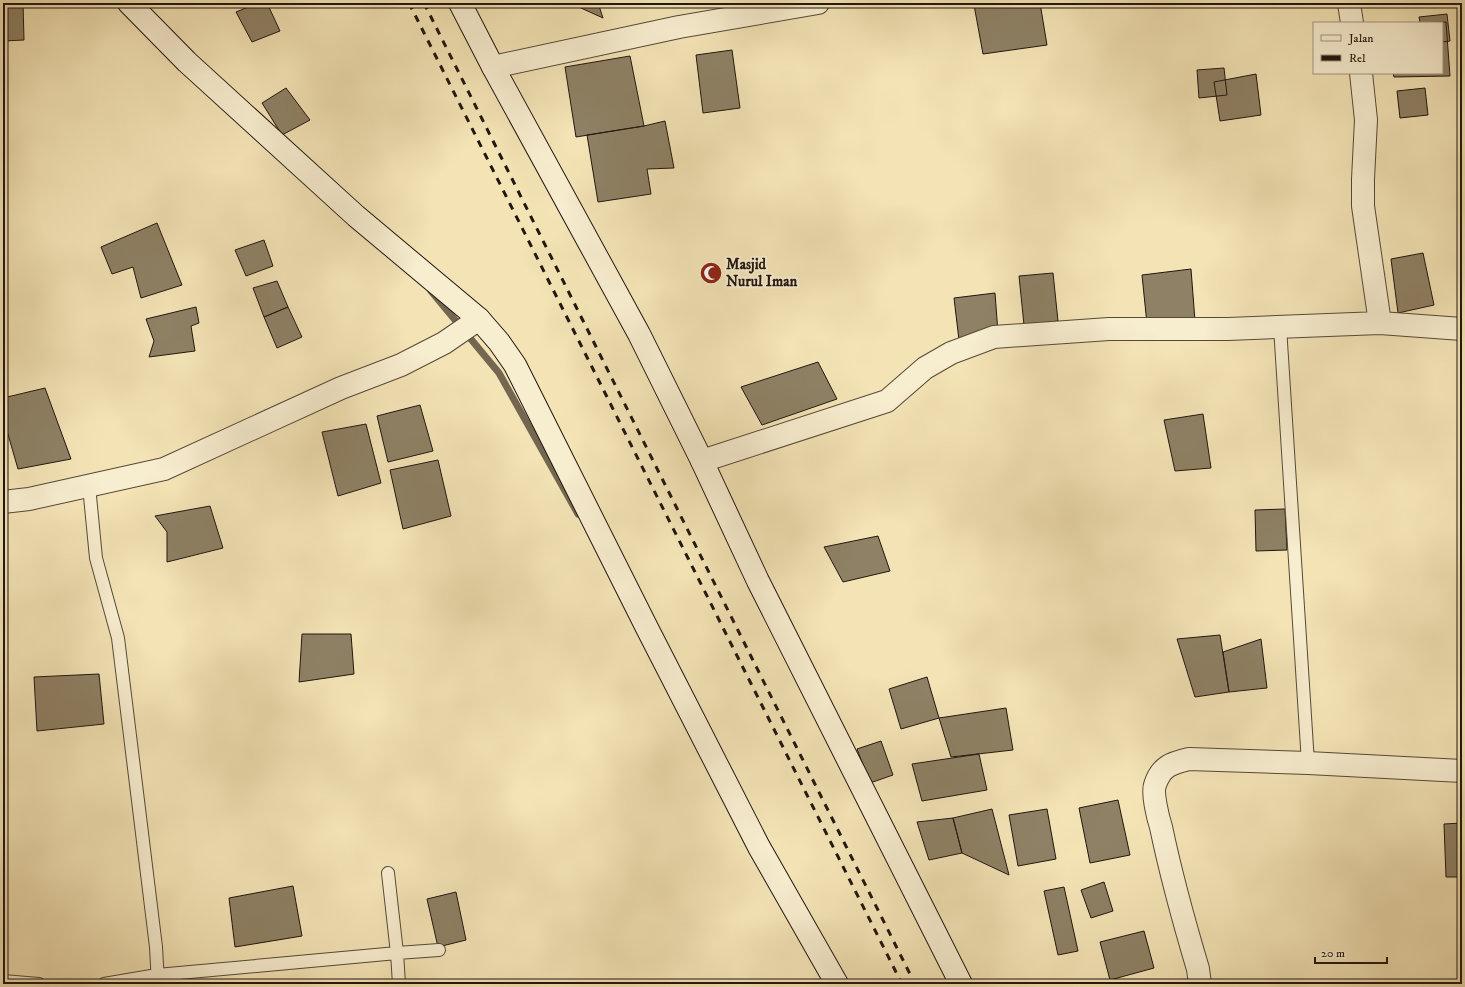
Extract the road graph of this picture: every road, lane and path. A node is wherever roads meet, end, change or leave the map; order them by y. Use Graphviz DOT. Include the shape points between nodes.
graph roads {
  1 [pos="129,3"];
  2 [pos="460,3"];
  3 [pos="818,3"];
  4 [pos="1349,3"];
  5 [pos="751,9"];
  6 [pos="1352,22"];
  7 [pos="493,67"];
  8 [pos="1361,74"];
  9 [pos="476,321"];
  10 [pos="1380,323"];
  11 [pos="1280,327"];
  12 [pos="1462,329"];
  13 [pos="702,461"];
  14 [pos="89,486"];
  15 [pos="3,502"];
  16 [pos="1308,763"];
  17 [pos="1462,771"];
  18 [pos="388,873"];
  19 [pos="439,950"];
  20 [pos="397,953"];
  21 [pos="158,980"];
  22 [pos="3,981"];
  23 [pos="39,984"];
  24 [pos="104,984"];
  25 [pos="398,984"];
  26 [pos="837,984"];
  27 [pos="961,984"];
  28 [pos="1200,984"];
  1 -- 9 [label="street" via="187,62 350,211"];
  2 -- 7 [label="street"];
  3 -- 5 [label="street"];
  4 -- 6 [label="street"];
  5 -- 7 [label="street"];
  7 -- 13 [label="street" via="639,334"];
  8 -- 10 [label="street" via="1366,120 1363,206"];
  9 -- 14 [label="street" via="444,343 401,365 341,388 164,470"];
  9 -- 26 [label="street" via="499,342 515,366 759,846"];
  10 -- 11 [label="street"];
  10 -- 12 [label="street"];
  11 -- 13 [label="street" via="1109,329 994,337 951,353 925,368 887,401"];
  11 -- 16 [label="lane"];
  13 -- 27 [label="street" via="762,588"];
  14 -- 15 [label="street"];
  14 -- 21 [label="lane" via="96,558 118,638"];
  16 -- 17 [label="street"];
  16 -- 28 [label="street" via="1189,760 1171,764 1161,771 1154,786 1157,809 1171,877"];
  18 -- 20 [label="lane"];
  19 -- 20 [label="lane"];
  20 -- 21 [label="lane"];
  20 -- 25 [label="lane"];
  21 -- 24 [label="lane"];
  22 -- 23 [label="lane"];
}
